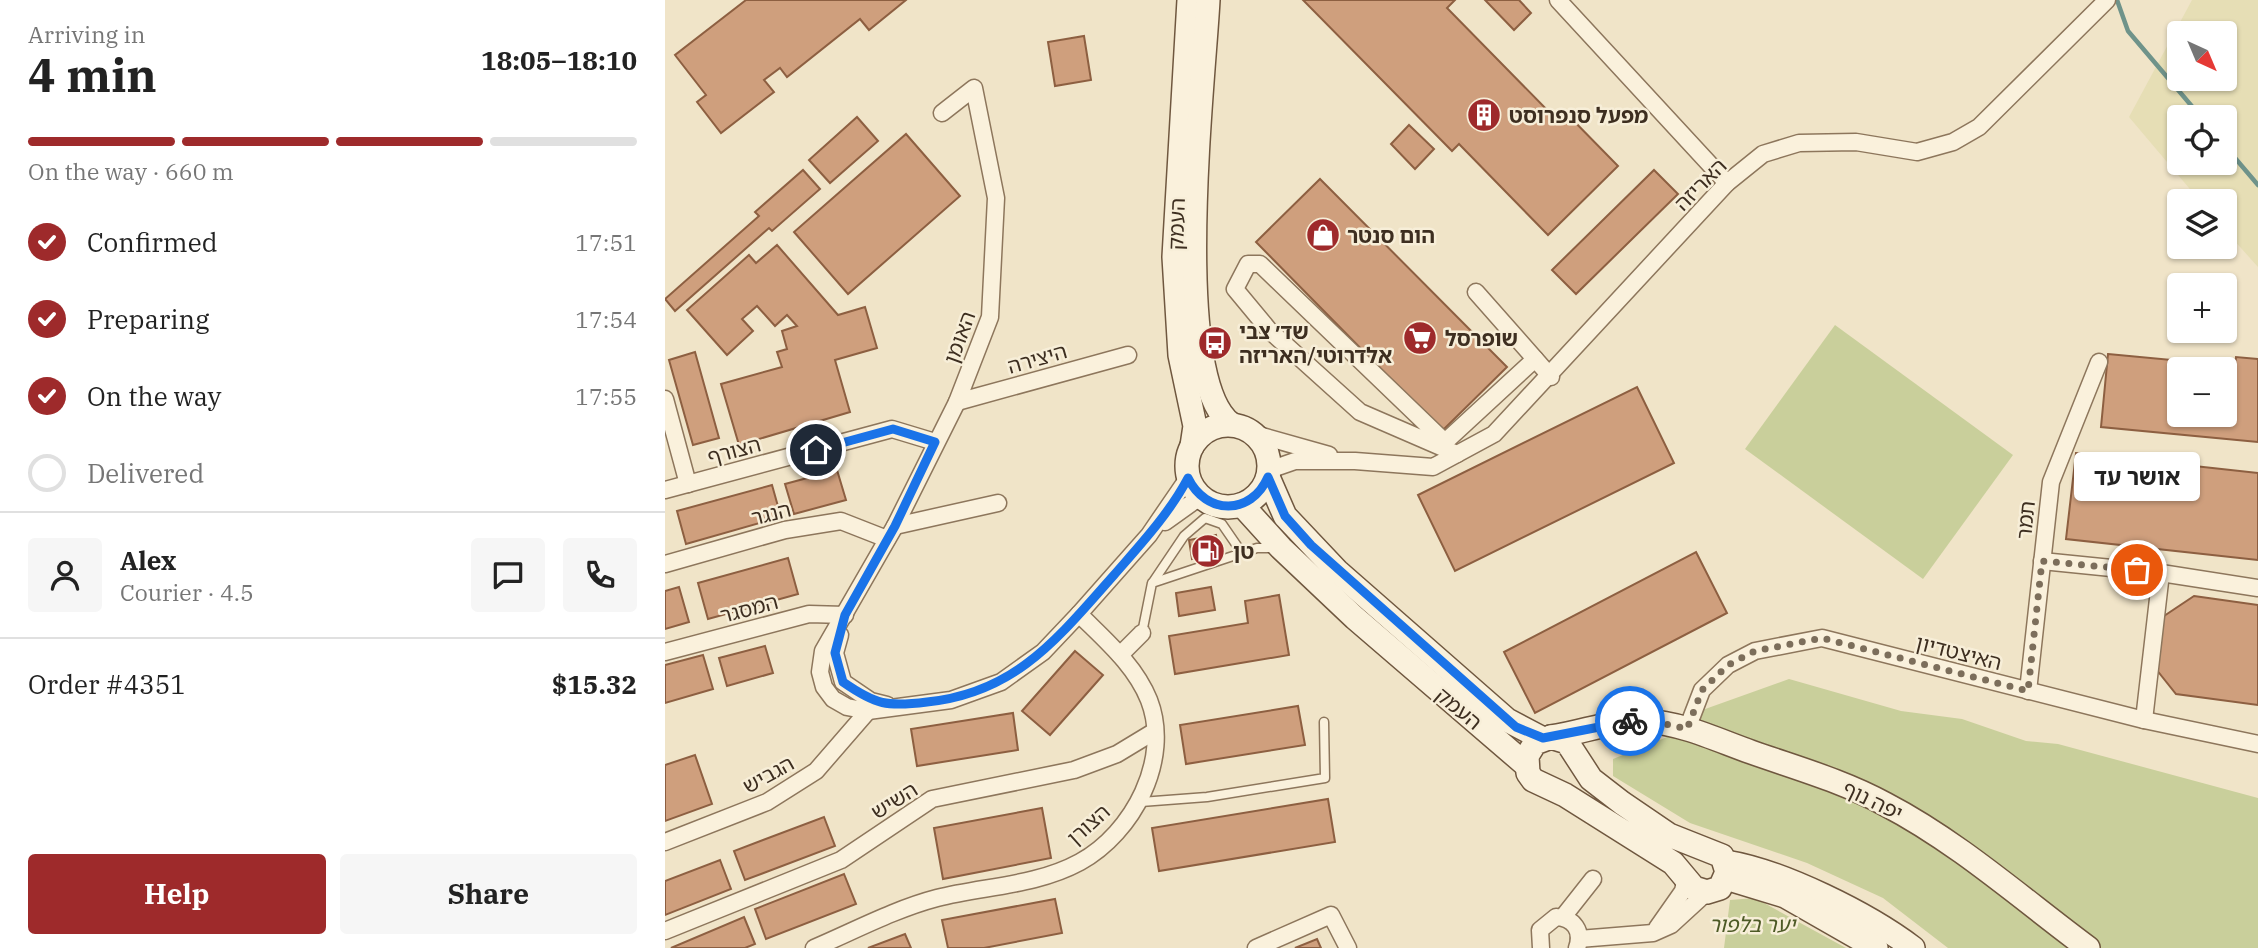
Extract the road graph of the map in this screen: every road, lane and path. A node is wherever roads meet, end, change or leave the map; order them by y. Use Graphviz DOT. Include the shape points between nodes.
graph roads {
  1 [pos="1189,0"];
  2 [pos="1208,0"];
  3 [pos="1558,0"];
  4 [pos="2107,0"];
  5 [pos="942,113"];
  6 [pos="1727,183"];
  7 [pos="1476,292"];
  8 [pos="1128,355"];
  9 [pos="1535,359"];
  10 [pos="2099,362"];
  11 [pos="1551,377"];
  12 [pos="665,399"];
  13 [pos="957,402"];
  14 [pos="1231,424"];
  15 [pos="1255,434"];
  16 [pos="935,442"];
  17 [pos="1445,442"];
  18 [pos="1192,446"];
  19 [pos="1457,454"];
  20 [pos="1355,461"];
  21 [pos="1268,474"];
  22 [pos="688,484"];
  23 [pos="1194,488"];
  24 [pos="665,490"];
  25 [pos="998,503"];
  26 [pos="1242,505"];
  27 [pos="891,532"];
  28 [pos="1281,548"];
  29 [pos="1242,553"];
  30 [pos="2042,561"];
  31 [pos="665,564"];
  32 [pos="2161,573"];
  33 [pos="1152,583"];
  34 [pos="2258,588"];
  35 [pos="1079,614"];
  36 [pos="845,615"];
  37 [pos="1142,633"];
  38 [pos="665,652"];
  39 [pos="1120,655"];
  40 [pos="2028,691"];
  41 [pos="893,706"];
  42 [pos="868,711"];
  43 [pos="2144,720"];
  44 [pos="1626,721"];
  45 [pos="1324,722"];
  46 [pos="1687,729"];
  47 [pos="1155,731"];
  48 [pos="1547,738"];
  49 [pos="2258,744"];
  50 [pos="1578,759"];
  51 [pos="1526,765"];
  52 [pos="1141,802"];
  53 [pos="665,842"];
  54 [pos="1726,870"];
  55 [pos="1686,876"];
  56 [pos="1593,879"];
  57 [pos="1707,892"];
  58 [pos="1563,918"];
  59 [pos="665,931"];
  60 [pos="1653,933"];
  61 [pos="1578,943"];
  62 [pos="814,948"];
  63 [pos="1256,948"];
  64 [pos="1348,948"];
  65 [pos="1541,948"];
  66 [pos="1877,948"];
  67 [pos="1913,948"];
  68 [pos="2088,948"];
  1 -- 18 [label="main road, העמק" via="1174,257 1180,355 1195,426"];
  2 -- 14 [label="main road, העמק" via="1196,221 1196,318 1199,351 1212,398 1217,411"];
  3 -- 6 [label="street"];
  4 -- 6 [label="street, האריזה" via="1979,127 1953,142 1917,152 1856,142 1799,143 1763,154"];
  5 -- 13 [label="street, האומן" via="974,88 996,198 991,317"];
  6 -- 11 [label="street, האריזה"];
  7 -- 9 [label="street"];
  8 -- 13 [label="street, היצירה"];
  9 -- 11 [label="street"];
  9 -- 17 [label="street"];
  10 -- 30 [label="street, תמר" via="2050,482"];
  11 -- 19 [label="street, האריזה" via="1494,434"];
  12 -- 22 [label="street"];
  13 -- 16 [label="street, האומן"];
  14 -- 15 [label="main road"];
  14 -- 18 [label="main road" via="1211,428"];
  15 -- 20 [label="street, האריזה"];
  15 -- 21 [label="main road" via="1267,450"];
  16 -- 22 [label="street, הצורף" via="893,429"];
  16 -- 27 [label="street, האומן"];
  17 -- 19 [label="street"];
  17 -- 19 [label="street" via="1260,264 1248,264 1235,289 1269,330 1360,412"];
  18 -- 23 [label="main road" via="1186,467"];
  19 -- 20 [label="street, האריזה" via="1433,467"];
  20 -- 21 [label="street, האריזה" via="1295,461"];
  21 -- 26 [label="main road" via="1258,494"];
  21 -- 48 [label="main road, העמק" via="1285,516 1337,571 1507,720"];
  22 -- 24 [label="street, הצורף"];
  23 -- 26 [label="main road" via="1220,506"];
  23 -- 35 [label="street"];
  25 -- 27 [label="street"];
  26 -- 28 [label="main road, העמק"];
  27 -- 31 [label="street, הנגר" via="841,521 785,530"];
  27 -- 36 [label="street, האומן"];
  28 -- 29 [label="lane"];
  28 -- 51 [label="main road, העמק" via="1427,682"];
  29 -- 33 [label="lane"];
  29 -- 33 [label="lane" via="1221,524 1205,518 1184,536"];
  30 -- 32 [label="street"];
  30 -- 40 [label="street, תמר"];
  32 -- 34 [label="street"];
  32 -- 43 [label="street"];
  33 -- 37 [label="lane"];
  35 -- 39 [label="street, הצורן"];
  35 -- 41 [label="street" via="1043,652 1002,682 951,700"];
  36 -- 38 [label="street, המסגר" via="809,614"];
  36 -- 41 [label="street" via="835,653 843,682 871,701"];
  36 -- 42 [label="street" via="823,652 820,673 833,699"];
  37 -- 39 [label="street"];
  39 -- 47 [label="street, הצורן" via="1150,701"];
  40 -- 43 [label="street, האיצטדיון"];
  40 -- 46 [label="street, האיצטדיון" via="1822,638 1755,651 1728,665 1702,690"];
  41 -- 42 [label="street"];
  42 -- 53 [label="street, הגביש" via="816,771 767,802"];
  43 -- 49 [label="street, האיצטדיון"];
  44 -- 46 [label="main road, יפה נוף"];
  44 -- 48 [label="main road, יפה נוף"];
  44 -- 50 [label="main road, יפה נוף" via="1595,736"];
  45 -- 52 [label="lane" via="1325,778 1207,797"];
  46 -- 68 [label="main road, יפה נוף" via="1886,804 1954,847"];
  47 -- 52 [label="street, הצורן"];
  47 -- 59 [label="street, השיש" via="1117,754 1073,770 932,799 841,860"];
  48 -- 50 [label="main road, העמק" via="1567,742"];
  48 -- 51 [label="main road" via="1530,749"];
  50 -- 54 [label="main road, העמק" via="1591,779 1669,835 1717,852"];
  51 -- 55 [label="main road, העמק" via="1539,785 1565,795 1674,863"];
  52 -- 62 [label="street, הצורן" via="1081,861 1044,877 935,899"];
  54 -- 57 [label="main road" via="1720,888"];
  54 -- 66 [label="main road, העמק"];
  54 -- 67 [label="main road, העמק" via="1777,876 1889,930"];
  55 -- 57 [label="main road, העמק" via="1694,888"];
  55 -- 60 [label="street" via="1683,891"];
  56 -- 58 [label="street"];
  57 -- 60 [label="street" via="1671,925"];
  58 -- 61 [label="street" via="1573,923"];
  58 -- 65 [label="street" via="1544,924 1538,937"];
  60 -- 61 [label="street"];
  63 -- 64 [label="street" via="1331,915"];
}
